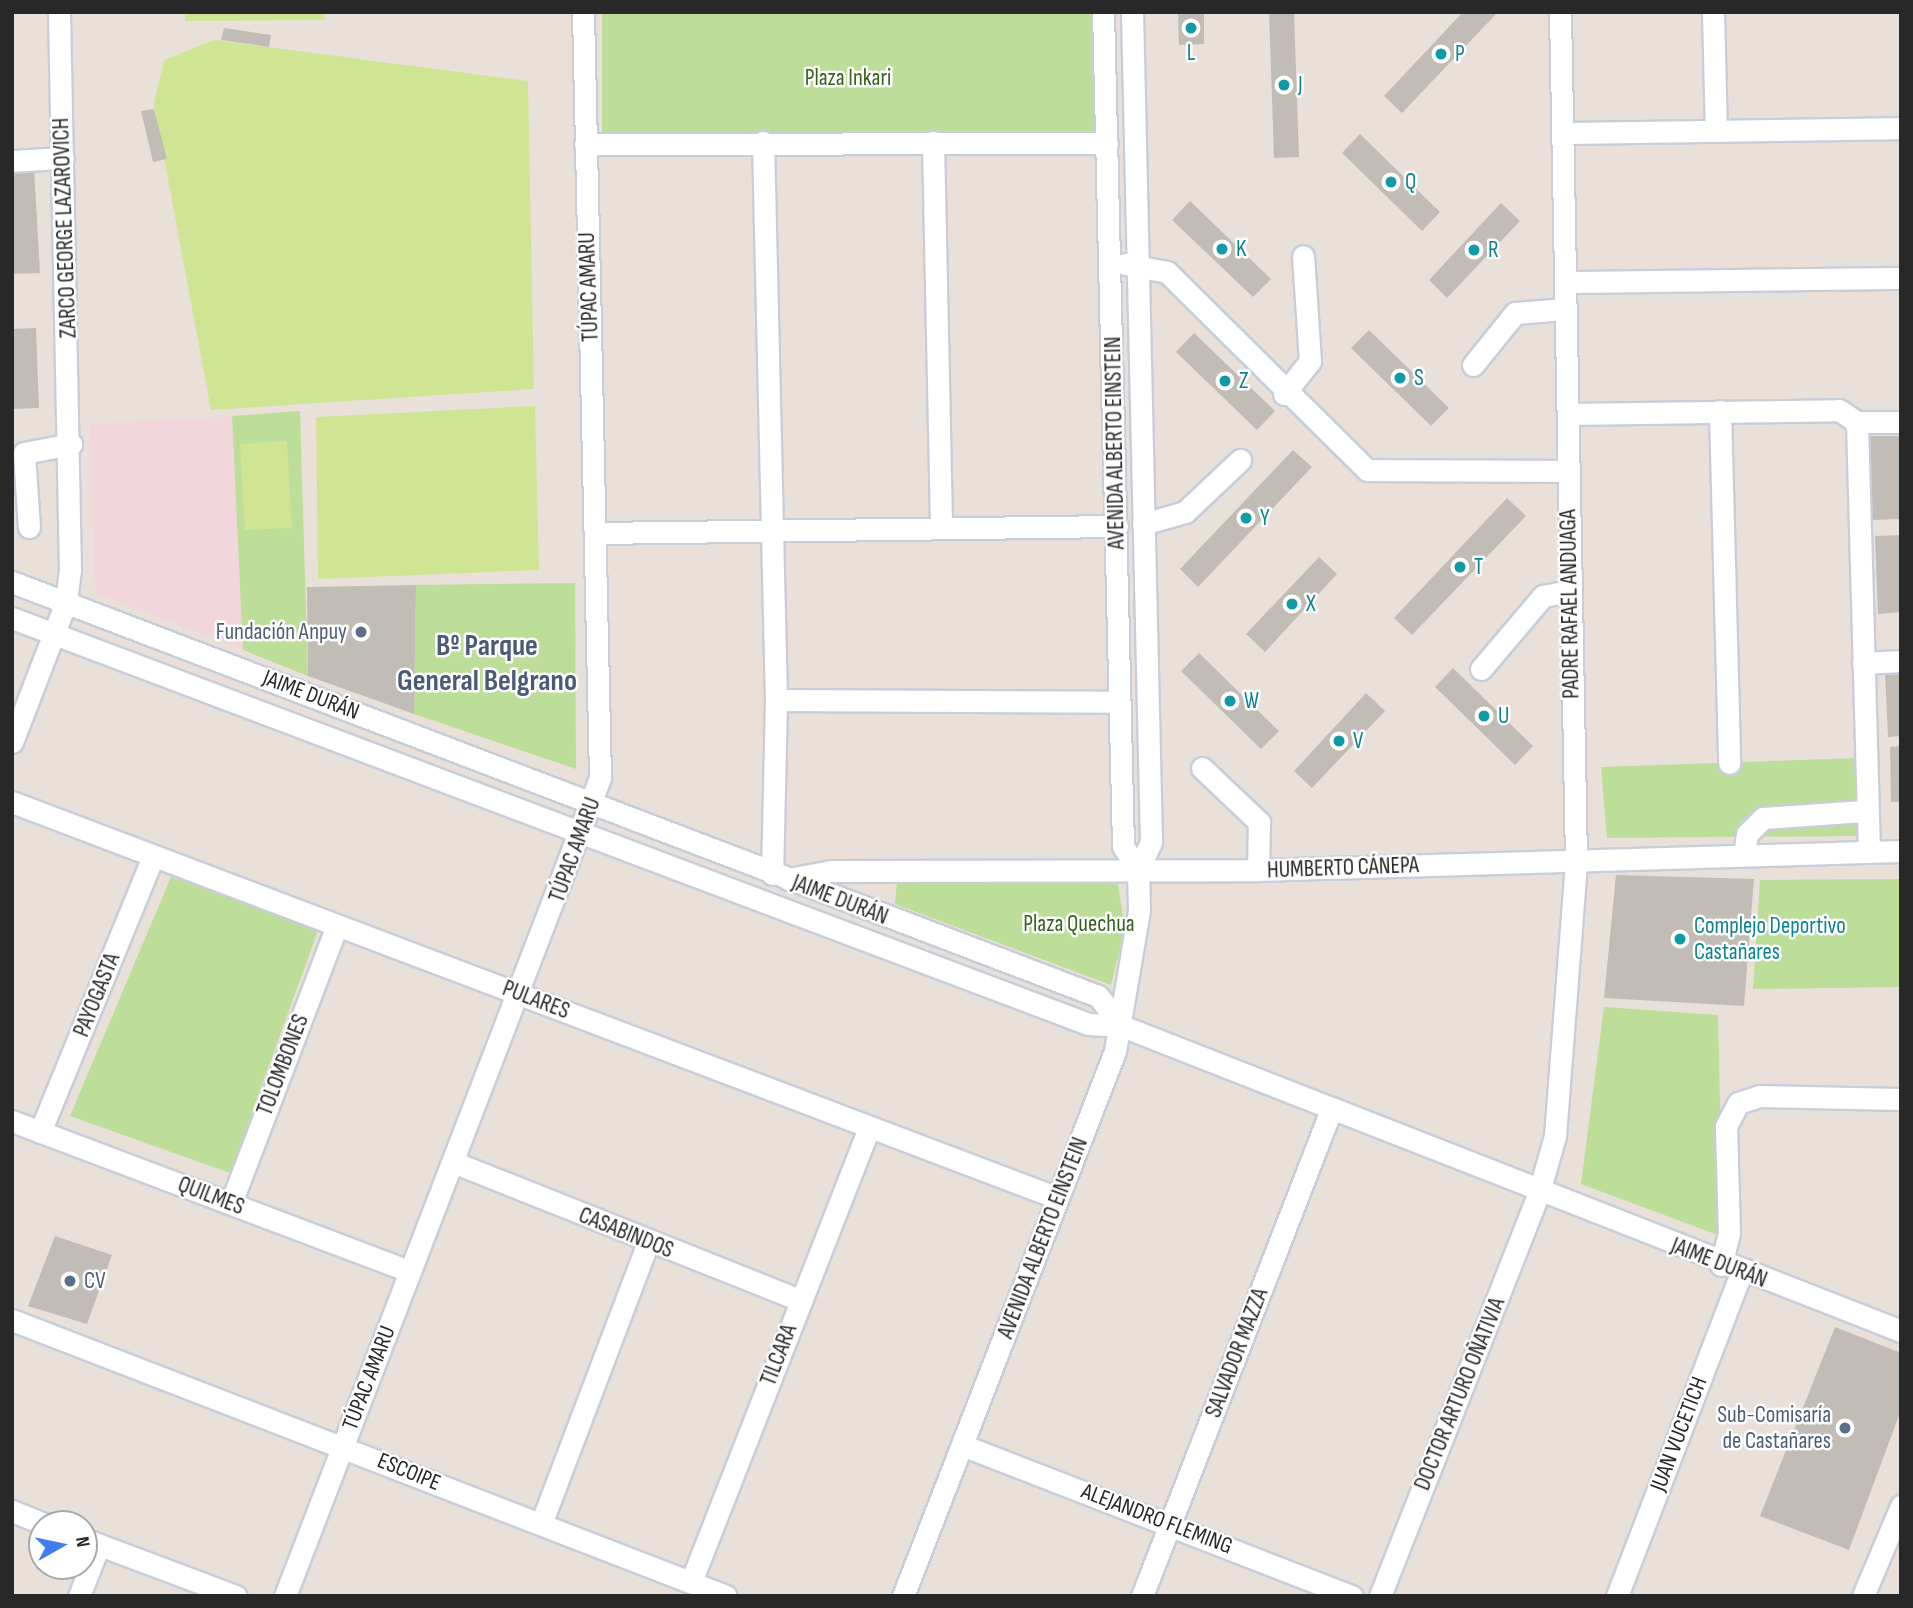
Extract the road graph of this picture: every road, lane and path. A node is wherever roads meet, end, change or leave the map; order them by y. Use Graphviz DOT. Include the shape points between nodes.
graph roads {
  1 [pos="59,12"];
  2 [pos="583,12"];
  3 [pos="1103,12"];
  4 [pos="1132,12"];
  5 [pos="1560,12"];
  6 [pos="1713,12"];
  7 [pos="1901,128"];
  8 [pos="1716,131"];
  9 [pos="1562,133"];
  10 [pos="763,142"];
  11 [pos="933,142"];
  12 [pos="1107,143"];
  13 [pos="585,144"];
  14 [pos="63,159"];
  15 [pos="12,160"];
  16 [pos="1303,256"];
  17 [pos="1111,263"];
  18 [pos="1137,264"];
  19 [pos="1901,278"];
  20 [pos="1564,282"];
  21 [pos="1565,309"];
  22 [pos="1473,365"];
  23 [pos="1284,394"];
  24 [pos="1720,411"];
  25 [pos="1568,414"];
  26 [pos="1857,422"];
  27 [pos="1901,422"];
  28 [pos="71,444"];
  29 [pos="1240,460"];
  30 [pos="1568,471"];
  31 [pos="1143,524"];
  32 [pos="941,525"];
  33 [pos="1117,526"];
  34 [pos="29,527"];
  35 [pos="774,528"];
  36 [pos="596,533"];
  37 [pos="12,582"];
  38 [pos="1569,591"];
  39 [pos="66,602"];
  40 [pos="12,618"];
  41 [pos="54,632"];
  42 [pos="1901,662"];
  43 [pos="1863,663"];
  44 [pos="1481,669"];
  45 [pos="776,699"];
  46 [pos="1118,702"];
  47 [pos="12,742"];
  48 [pos="1729,763"];
  49 [pos="1202,768"];
  50 [pos="12,802"];
  51 [pos="594,803"];
  52 [pos="1864,811"];
  53 [pos="584,830"];
  54 [pos="1901,851"];
  55 [pos="1869,852"];
  56 [pos="1744,855"];
  57 [pos="153,857"];
  58 [pos="1576,860"];
  59 [pos="1138,870"];
  60 [pos="1258,870"];
  61 [pos="779,877"];
  62 [pos="336,928"];
  63 [pos="520,993"];
  64 [pos="1122,1026"];
  65 [pos="1901,1099"];
  66 [pos="1331,1110"];
  67 [pos="12,1121"];
  68 [pos="869,1128"];
  69 [pos="40,1132"];
  70 [pos="453,1163"];
  71 [pos="1539,1192"];
  72 [pos="1058,1198"];
  73 [pos="231,1203"];
  74 [pos="648,1243"];
  75 [pos="1731,1269"];
  76 [pos="410,1271"];
  77 [pos="800,1300"];
  78 [pos="12,1320"];
  79 [pos="1901,1331"];
  80 [pos="962,1445"];
  81 [pos="343,1446"];
  82 [pos="1901,1506"];
  83 [pos="1171,1523"];
  84 [pos="541,1524"];
  85 [pos="98,1544"];
  86 [pos="691,1582"];
  87 [pos="236,1596"];
  88 [pos="285,1596"];
  89 [pos="726,1596"];
  90 [pos="903,1596"];
  91 [pos="1142,1596"];
  92 [pos="1352,1596"];
  93 [pos="1380,1596"];
  94 [pos="1617,1596"];
  95 [pos="1863,1596"];
  1 -- 14 [label="street, ZARCO GEORGE LAZAROVICH"];
  2 -- 13 [label="street, TÚPAC AMARU"];
  3 -- 12 [label="street, AVENIDA ALBERTO EINSTEIN"];
  4 -- 18 [label="street, AVENIDA ALBERTO EINSTEIN"];
  5 -- 9 [label="street, PADRE RAFAEL ANDUAGA"];
  6 -- 8 [label="street"];
  7 -- 8 [label="street"];
  8 -- 9 [label="street"];
  9 -- 20 [label="street, PADRE RAFAEL ANDUAGA"];
  10 -- 11 [label="street"];
  10 -- 13 [label="street"];
  10 -- 35 [label="street"];
  11 -- 12 [label="street"];
  11 -- 32 [label="street"];
  12 -- 17 [label="street, AVENIDA ALBERTO EINSTEIN"];
  13 -- 36 [label="street, TÚPAC AMARU"];
  14 -- 15 [label="street"];
  14 -- 28 [label="street, ZARCO GEORGE LAZAROVICH"];
  16 -- 23 [label="street" via="1310,361"];
  17 -- 18 [label="street"];
  17 -- 33 [label="street, AVENIDA ALBERTO EINSTEIN"];
  18 -- 23 [label="street" via="1167,272"];
  18 -- 31 [label="street, AVENIDA ALBERTO EINSTEIN"];
  19 -- 20 [label="street"];
  20 -- 21 [label="street, PADRE RAFAEL ANDUAGA"];
  21 -- 22 [label="street" via="1515,313"];
  21 -- 25 [label="street, PADRE RAFAEL ANDUAGA"];
  23 -- 30 [label="street" via="1367,470"];
  24 -- 25 [label="street"];
  24 -- 26 [label="street" via="1839,410"];
  24 -- 48 [label="street"];
  25 -- 30 [label="street, PADRE RAFAEL ANDUAGA"];
  26 -- 27 [label="street"];
  26 -- 43 [label="street"];
  28 -- 34 [label="street" via="24,453"];
  28 -- 39 [label="street, ZARCO GEORGE LAZAROVICH"];
  29 -- 31 [label="street" via="1185,512"];
  30 -- 38 [label="street, PADRE RAFAEL ANDUAGA"];
  31 -- 59 [label="street, AVENIDA ALBERTO EINSTEIN" via="1151,842"];
  32 -- 33 [label="street"];
  32 -- 35 [label="street"];
  33 -- 46 [label="street, AVENIDA ALBERTO EINSTEIN"];
  35 -- 36 [label="street"];
  35 -- 45 [label="street"];
  36 -- 51 [label="street, TÚPAC AMARU" via="602,758"];
  37 -- 39 [label="street, JAIME DURÁN"];
  38 -- 44 [label="street" via="1542,596"];
  38 -- 58 [label="street, PADRE RAFAEL ANDUAGA"];
  39 -- 41 [label="street, ZARCO GEORGE LAZAROVICH"];
  39 -- 51 [label="street, JAIME DURÁN"];
  40 -- 41 [label="street"];
  41 -- 47 [label="street"];
  41 -- 53 [label="street, JAIME DURÁN"];
  42 -- 43 [label="street"];
  43 -- 52 [label="street"];
  45 -- 46 [label="street"];
  45 -- 61 [label="street"];
  46 -- 59 [label="street, AVENIDA ALBERTO EINSTEIN" via="1124,846"];
  49 -- 60 [label="street" via="1259,822"];
  50 -- 57 [label="street, PULARES"];
  51 -- 53 [label="street, TÚPAC AMARU"];
  51 -- 61 [label="street, JAIME DURÁN"];
  52 -- 55 [label="street"];
  52 -- 56 [label="street" via="1763,818 1747,834"];
  53 -- 63 [label="street, TÚPAC AMARU"];
  53 -- 64 [label="street, JAIME DURÁN" via="1088,1024"];
  54 -- 55 [label="street, HUMBERTO CÁNEPA"];
  55 -- 56 [label="street, HUMBERTO CÁNEPA"];
  56 -- 58 [label="street, HUMBERTO CÁNEPA"];
  57 -- 62 [label="street, PULARES"];
  57 -- 69 [label="street, PAYOGASTA"];
  58 -- 60 [label="street, HUMBERTO CÁNEPA"];
  58 -- 71 [label="street, PADRE RAFAEL ANDUAGA" via="1555,1136"];
  59 -- 60 [label="street, HUMBERTO CÁNEPA"];
  59 -- 61 [label="street, HUMBERTO CÁNEPA" via="831,872"];
  59 -- 64 [label="street, AVENIDA ALBERTO EINSTEIN"];
  61 -- 64 [label="street, JAIME DURÁN" via="1098,996"];
  62 -- 63 [label="street, PULARES"];
  62 -- 73 [label="street, TOLOMBONES"];
  63 -- 68 [label="street, PULARES"];
  63 -- 70 [label="street, TÚPAC AMARU"];
  64 -- 66 [label="street, JAIME DURÁN"];
  64 -- 72 [label="street, AVENIDA ALBERTO EINSTEIN"];
  65 -- 75 [label="street, JUAN VUCETICH" via="1759,1096 1738,1103 1726,1126"];
  66 -- 71 [label="street, JAIME DURÁN"];
  66 -- 83 [label="street, SALVADOR MAZZA"];
  67 -- 69 [label="street, QUILMES"];
  68 -- 72 [label="street, PULARES"];
  68 -- 77 [label="street, TILCARA"];
  69 -- 73 [label="street, QUILMES"];
  70 -- 74 [label="street, CASABINDOS"];
  70 -- 76 [label="street, TÚPAC AMARU"];
  71 -- 75 [label="street, JAIME DURÁN"];
  71 -- 93 [label="street, DOCTOR ARTURO OÑATIVIA"];
  72 -- 80 [label="street, AVENIDA ALBERTO EINSTEIN"];
  73 -- 76 [label="street, QUILMES"];
  74 -- 77 [label="street, CASABINDOS"];
  74 -- 84 [label="street"];
  75 -- 79 [label="street, JAIME DURÁN"];
  75 -- 94 [label="street, JUAN VUCETICH"];
  76 -- 81 [label="street, TÚPAC AMARU"];
  77 -- 86 [label="street, TILCARA"];
  78 -- 81 [label="street, ESCOIPE"];
  80 -- 83 [label="street, ALEJANDRO FLEMING"];
  80 -- 90 [label="street, AVENIDA ALBERTO EINSTEIN"];
  81 -- 84 [label="street, ESCOIPE"];
  81 -- 88 [label="street, TÚPAC AMARU"];
  82 -- 95 [label="street"];
  83 -- 91 [label="street, SALVADOR MAZZA"];
  83 -- 92 [label="street, ALEJANDRO FLEMING"];
  84 -- 86 [label="street, ESCOIPE"];
  85 -- 87 [label="street"];
  86 -- 89 [label="street, ESCOIPE"];
}
